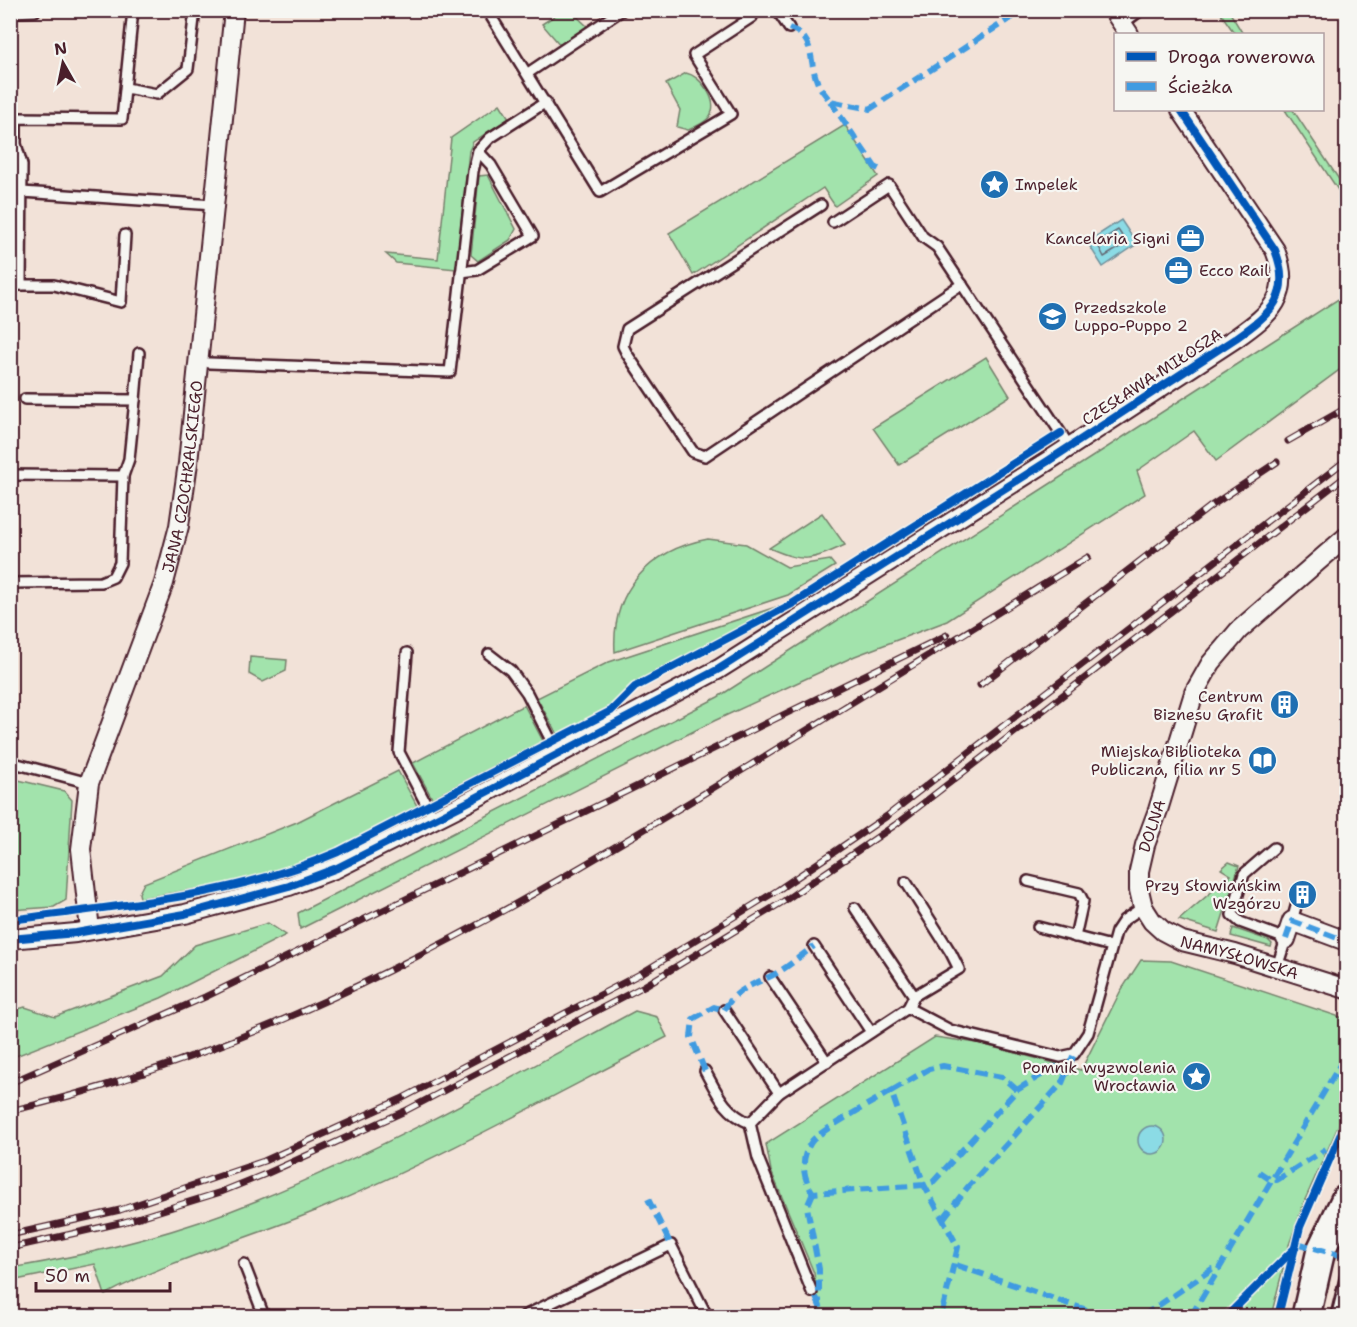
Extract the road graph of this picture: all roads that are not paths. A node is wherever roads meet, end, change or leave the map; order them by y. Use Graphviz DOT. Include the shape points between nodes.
graph roads {
  1 [pos="133,10"];
  2 [pos="195,10"];
  3 [pos="234,10"];
  4 [pos="487,10"];
  5 [pos="622,10"];
  6 [pos="777,10"];
  7 [pos="1141,10"];
  8 [pos="35,11"];
  9 [pos="10,12"];
  10 [pos="752,17"];
  11 [pos="1121,23"];
  12 [pos="789,28"];
  13 [pos="528,73"];
  14 [pos="126,88"];
  15 [pos="546,102"];
  16 [pos="1182,111"];
  17 [pos="13,144"];
  18 [pos="478,151"];
  19 [pos="22,192"];
  20 [pos="214,205"];
  21 [pos="822,205"];
  22 [pos="833,222"];
  23 [pos="126,235"];
  24 [pos="461,272"];
  25 [pos="962,284"];
  26 [pos="10,285"];
  27 [pos="21,285"];
  28 [pos="139,353"];
  29 [pos="209,363"];
  30 [pos="25,399"];
  31 [pos="135,400"];
  32 [pos="1070,447"];
  33 [pos="10,475"];
  34 [pos="123,476"];
  35 [pos="1346,541"];
  36 [pos="10,583"];
  37 [pos="408,653"];
  38 [pos="489,654"];
  39 [pos="558,754"];
  40 [pos="10,762"];
  41 [pos="89,783"];
  42 [pos="434,819"];
  43 [pos="1274,848"];
  44 [pos="1028,881"];
  45 [pos="906,882"];
  46 [pos="1297,903"];
  47 [pos="1143,907"];
  48 [pos="855,908"];
  49 [pos="1292,921"];
  50 [pos="1038,927"];
  51 [pos="90,930"];
  52 [pos="1075,937"];
  53 [pos="10,939"];
  54 [pos="1286,939"];
  55 [pos="1347,941"];
  56 [pos="814,946"];
  57 [pos="1112,946"];
  58 [pos="1277,967"];
  59 [pos="770,977"];
  60 [pos="1347,989"];
  61 [pos="914,996"];
  62 [pos="908,1008"];
  63 [pos="724,1010"];
  64 [pos="871,1032"];
  65 [pos="827,1062"];
  66 [pos="705,1071"];
  67 [pos="779,1093"];
  68 [pos="750,1122"];
  69 [pos="1347,1198"];
  70 [pos="244,1264"];
  71 [pos="1347,1275"];
  72 [pos="812,1292"];
  73 [pos="264,1317"];
  74 [pos="524,1317"];
  75 [pos="707,1317"];
  76 [pos="1306,1317"];
  77 [pos="1336,1317"];
  1 -- 14 [label="lane"];
  2 -- 14 [label="lane" via="188,69 157,94"];
  3 -- 20 [label="street, JANA CZOCHRALSKIEGO"];
  4 -- 13 [label="lane"];
  5 -- 13 [label="lane"];
  6 -- 12 [label="lane"];
  7 -- 11 [label="lane"];
  8 -- 9 [label="lane"];
  10 -- 15 [label="lane" via="694,55 731,114 600,192"];
  13 -- 15 [label="lane"];
  14 -- 17 [label="lane" via="122,119 16,118"];
  15 -- 18 [label="lane" via="490,138"];
  16 -- 32 [label="street, CZESŁAWA MIŁOSZA" via="1275,250 1282,268 1282,287 1275,305 1261,320"];
  17 -- 19 [label="lane" via="22,165"];
  18 -- 24 [label="lane"];
  18 -- 24 [label="lane" via="491,165 533,236 477,270"];
  19 -- 20 [label="lane"];
  19 -- 27 [label="lane"];
  20 -- 41 [label="street, JANA CZOCHRALSKIEGO" via="179,526 164,583"];
  21 -- 25 [label="lane" via="627,329 623,346 627,354 698,455 705,456"];
  22 -- 25 [label="lane" via="889,185 923,237 938,247"];
  23 -- 27 [label="lane" via="121,302 54,285"];
  24 -- 29 [label="lane" via="450,372"];
  25 -- 32 [label="lane"];
  26 -- 27 [label="lane"];
  28 -- 31 [label="lane"];
  30 -- 31 [label="lane"];
  31 -- 34 [label="lane" via="129,459"];
  32 -- 39 [label="street, CZESŁAWA MIŁOSZA" via="719,669"];
  33 -- 34 [label="lane"];
  34 -- 36 [label="lane" via="120,563 113,577 101,582"];
  35 -- 47 [label="street, DOLNA" via="1239,630 1211,663 1194,693 1145,844 1139,871"];
  37 -- 42 [label="lane" via="399,752"];
  38 -- 39 [label="lane" via="511,671 527,693"];
  39 -- 42 [label="street, CZESŁAWA MIŁOSZA"];
  40 -- 41 [label="lane"];
  41 -- 51 [label="street, JANA CZOCHRALSKIEGO" via="81,849"];
  42 -- 51 [label="street, CZESŁAWA MIŁOSZA" via="337,868 289,886 185,914"];
  43 -- 54 [label="lane" via="1244,874 1232,915 1240,922"];
  44 -- 52 [label="lane" via="1079,893 1083,901"];
  45 -- 61 [label="lane" via="959,969"];
  46 -- 49 [label="lane"];
  47 -- 57 [label="lane" via="1124,920"];
  47 -- 58 [label="street, NAMYSŁOWSKA" via="1152,921 1182,940"];
  48 -- 61 [label="lane"];
  49 -- 54 [label="street"];
  49 -- 55 [label="street"];
  50 -- 52 [label="lane"];
  51 -- 53 [label="street, CZESŁAWA MIŁOSZA"];
  52 -- 57 [label="lane"];
  54 -- 58 [label="lane"];
  56 -- 64 [label="lane"];
  57 -- 62 [label="lane" via="1088,1034 1074,1054 1059,1057 950,1030"];
  58 -- 60 [label="street, NAMYSŁOWSKA"];
  59 -- 65 [label="lane"];
  61 -- 62 [label="lane"];
  62 -- 64 [label="lane"];
  63 -- 67 [label="lane"];
  64 -- 65 [label="lane"];
  65 -- 67 [label="lane"];
  66 -- 68 [label="lane" via="724,1106 736,1117"];
  67 -- 68 [label="lane"];
  68 -- 72 [label="lane" via="758,1158"];
  69 -- 76 [label="street" via="1321,1250"];
  70 -- 73 [label="lane"];
  71 -- 77 [label="lane"];
  74 -- 75 [label="lane" via="671,1245"];
}
